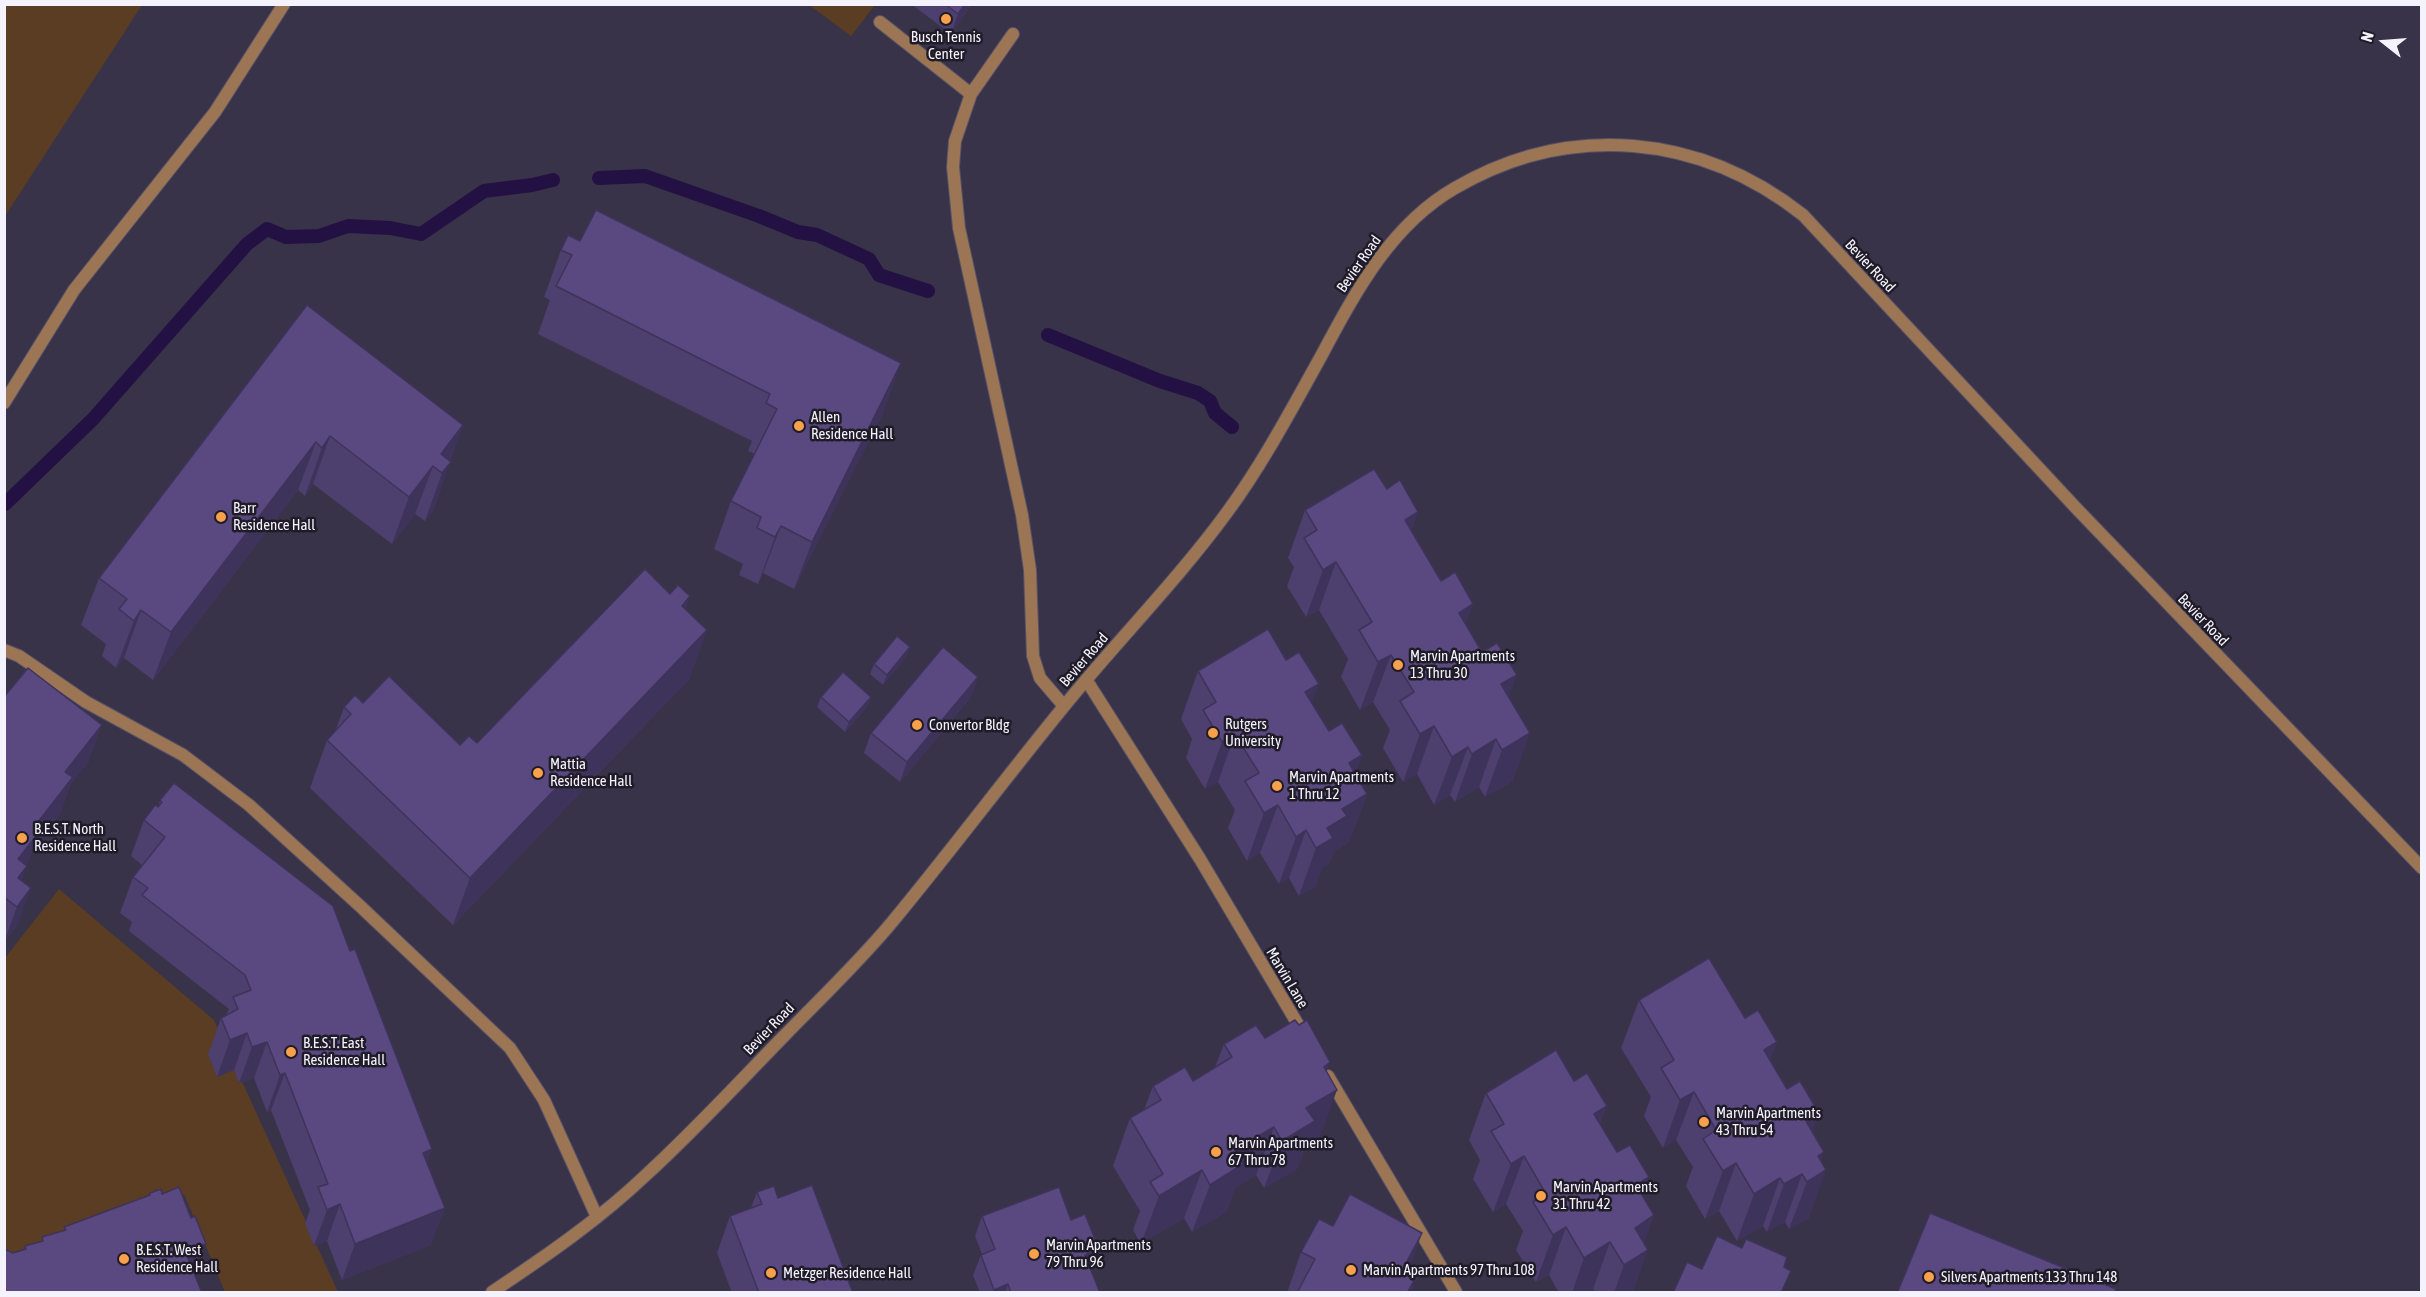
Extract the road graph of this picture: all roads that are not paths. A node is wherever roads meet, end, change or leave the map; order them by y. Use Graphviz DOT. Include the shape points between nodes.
graph roads {
  1 [pos="284,4"];
  2 [pos="880,22"];
  3 [pos="1013,34"];
  4 [pos="971,94"];
  5 [pos="4,403"];
  6 [pos="4,650"];
  7 [pos="1087,681"];
  8 [pos="1064,706"];
  9 [pos="2421,868"];
  10 [pos="1312,1049"];
  11 [pos="1324,1068"];
  12 [pos="597,1217"];
  13 [pos="492,1293"];
  14 [pos="1456,1293"];
  1 -- 5 [label="street" via="215,112 74,290"];
  2 -- 4 [label="street"];
  3 -- 4 [label="street"];
  4 -- 8 [label="street" via="955,141 953,167 959,228 1022,515 1030,570 1033,656 1040,678"];
  6 -- 12 [label="street" via="86,702 183,755 249,805 510,1048 544,1100"];
  7 -- 8 [label="street, Bevier Road"];
  7 -- 9 [label="street, Bevier Road" via="1228,511 1270,448 1352,297 1380,256 1414,219 1455,187 1519,160 1555,150 1592,146 1659,148 1733,170 1759,183 1803,215 2077,509"];
  7 -- 10 [label="street, Marvin Lane" via="1200,859"];
  8 -- 12 [label="street, Bevier Road" via="889,925 717,1105"];
  11 -- 14 [label="street"];
  12 -- 13 [label="street, Bevier Road"];
}
